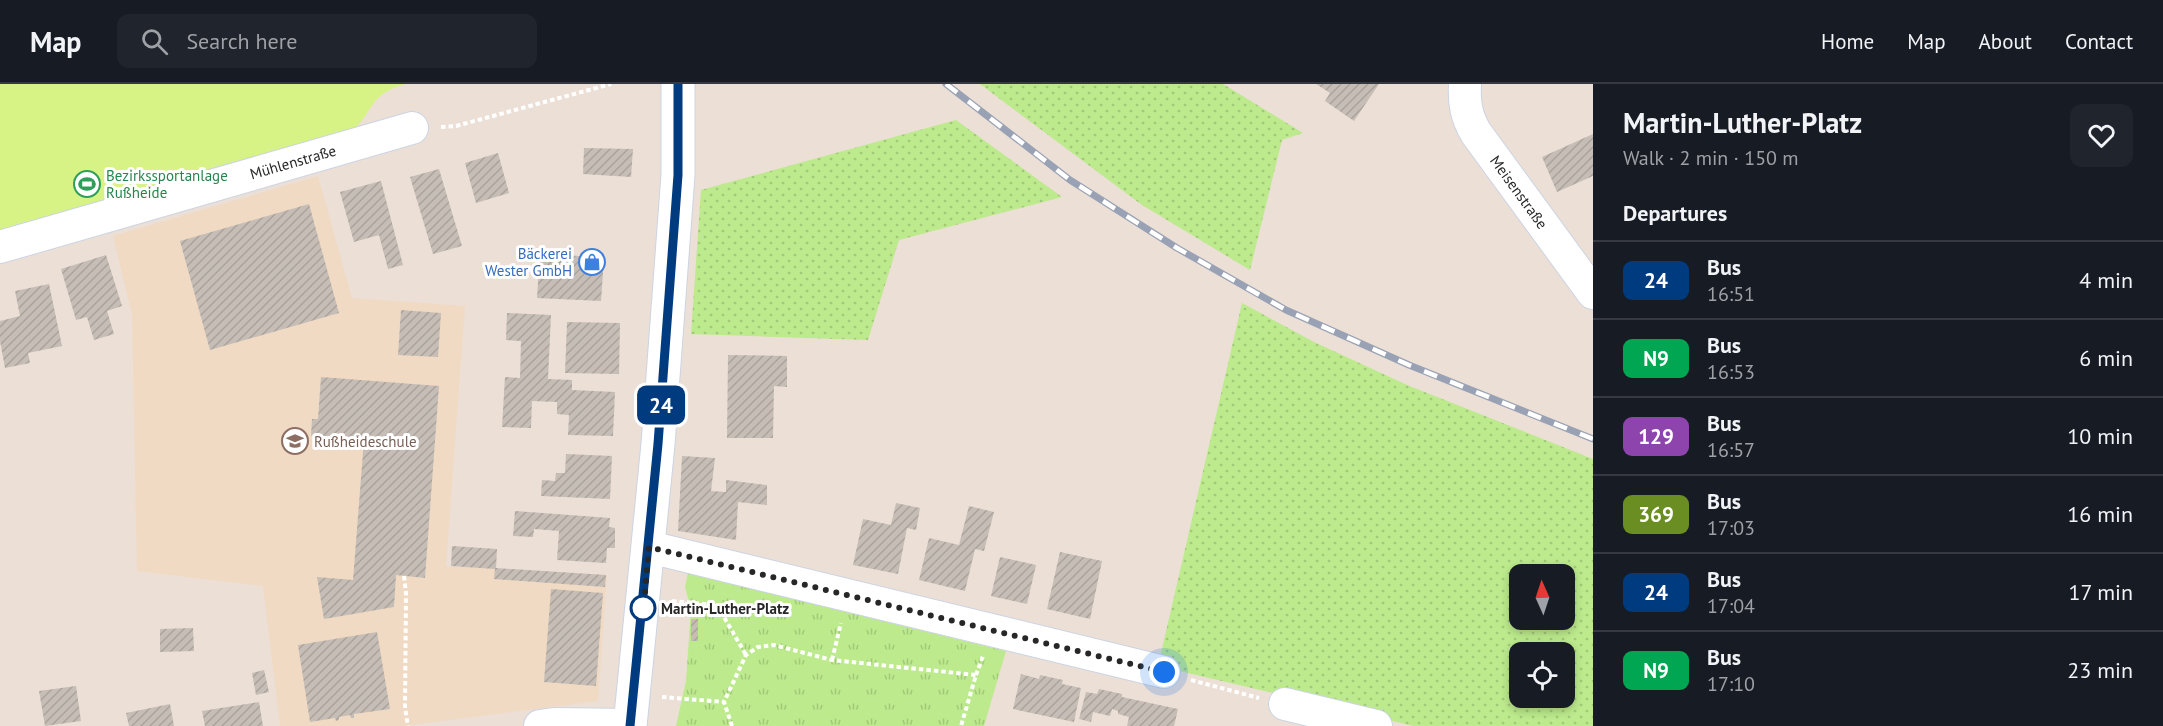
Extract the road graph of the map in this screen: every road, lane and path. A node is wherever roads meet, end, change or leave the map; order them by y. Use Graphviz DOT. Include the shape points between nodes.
graph roads {
  1 [pos="611,84"];
  2 [pos="678,84"];
  3 [pos="1465,84"];
  4 [pos="412,128"];
  5 [pos="0,247"];
  6 [pos="1593,293"];
  7 [pos="649,547"];
  8 [pos="404,576"];
  9 [pos="848,595"];
  10 [pos="644,599"];
  11 [pos="746,655"];
  12 [pos="832,660"];
  13 [pos="1164,672"];
  14 [pos="723,702"];
  15 [pos="1285,704"];
  16 [pos="632,715"];
  17 [pos="408,726"];
  18 [pos="540,726"];
  19 [pos="732,726"];
  20 [pos="961,726"];
  21 [pos="1376,726"];
  1 -- 4 [label="path" via="456,126"];
  2 -- 7 [label="street" via="678,175"];
  3 -- 6 [label="street, Meisenstraße" via="1464,105 1476,133"];
  4 -- 5 [label="street, Mühlenstraße"];
  7 -- 9 [label="street"];
  7 -- 10 [label="street"];
  8 -- 17 [label="path"];
  9 -- 12 [label="path"];
  9 -- 13 [label="street"];
  10 -- 11 [label="path" via="717,605"];
  10 -- 16 [label="street"];
  11 -- 12 [label="path" via="758,647 774,645"];
  11 -- 14 [label="path"];
  12 -- 20 [label="path" via="976,675"];
  13 -- 15 [label="path"];
  14 -- 16 [label="path"];
  14 -- 19 [label="path"];
  15 -- 21 [label="street"];
  16 -- 18 [label="street"];
}
